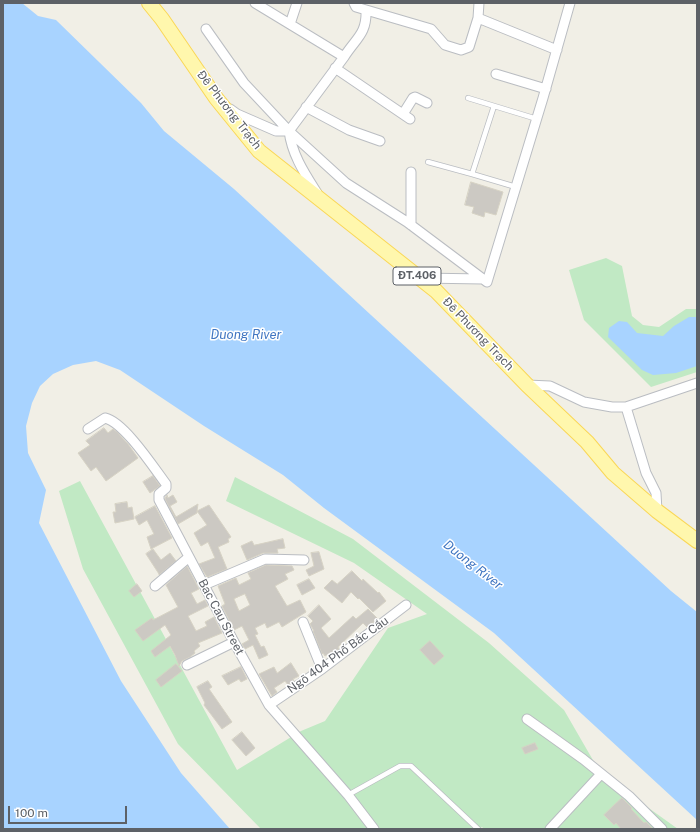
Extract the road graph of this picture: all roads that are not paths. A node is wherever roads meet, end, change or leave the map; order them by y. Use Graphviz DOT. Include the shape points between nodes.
graph roads {
  1 [pos="149,3"];
  2 [pos="255,3"];
  3 [pos="274,3"];
  4 [pos="297,3"];
  5 [pos="354,3"];
  6 [pos="479,3"];
  7 [pos="570,3"];
  8 [pos="366,10"];
  9 [pos="271,13"];
  10 [pos="478,18"];
  11 [pos="290,24"];
  12 [pos="206,29"];
  13 [pos="557,50"];
  14 [pos="344,57"];
  15 [pos="335,68"];
  16 [pos="496,74"];
  17 [pos="546,89"];
  18 [pos="216,98"];
  19 [pos="468,98"];
  20 [pos="427,103"];
  21 [pos="494,106"];
  22 [pos="306,107"];
  23 [pos="537,119"];
  24 [pos="288,131"];
  25 [pos="380,141"];
  26 [pos="428,162"];
  27 [pos="411,172"];
  28 [pos="472,174"];
  29 [pos="516,187"];
  30 [pos="321,200"];
  31 [pos="411,225"];
  32 [pos="421,278"];
  33 [pos="483,279"];
  34 [pos="697,383"];
  35 [pos="527,385"];
  36 [pos="626,407"];
  37 [pos="88,429"];
  38 [pos="657,511"];
  39 [pos="697,541"];
  40 [pos="189,557"];
  41 [pos="304,560"];
  42 [pos="204,585"];
  43 [pos="155,586"];
  44 [pos="406,605"];
  45 [pos="303,622"];
  46 [pos="234,642"];
  47 [pos="187,665"];
  48 [pos="322,669"];
  49 [pos="269,705"];
  50 [pos="527,719"];
  51 [pos="601,774"];
  52 [pos="348,795"];
  53 [pos="374,829"];
  54 [pos="478,829"];
  55 [pos="550,829"];
  56 [pos="662,829"];
  1 -- 18 [label="main road, Đê Phương Trạch / ĐT.406"];
  2 -- 9 [label="street"];
  3 -- 9 [label="street"];
  4 -- 11 [label="street"];
  5 -- 8 [label="street" via="356,7"];
  6 -- 10 [label="street"];
  7 -- 13 [label="street"];
  8 -- 10 [label="street" via="431,29 445,44 462,50 469,47"];
  8 -- 14 [label="street" via="362,34"];
  9 -- 11 [label="street"];
  10 -- 13 [label="street"];
  11 -- 14 [label="street"];
  12 -- 24 [label="street" via="244,83"];
  13 -- 17 [label="street"];
  14 -- 15 [label="street"];
  15 -- 20 [label="street" via="407,116 414,97"];
  15 -- 22 [label="street"];
  16 -- 17 [label="street"];
  17 -- 23 [label="street"];
  18 -- 24 [label="street" via="237,114 254,122 276,131"];
  18 -- 30 [label="main road, Đê Phương Trạch / ĐT.406" via="259,150"];
  19 -- 21 [label="lane"];
  21 -- 23 [label="lane"];
  21 -- 28 [label="lane"];
  22 -- 24 [label="street"];
  22 -- 25 [label="street" via="349,130"];
  23 -- 29 [label="street"];
  24 -- 30 [label="street" via="302,169"];
  24 -- 31 [label="street" via="346,183"];
  26 -- 28 [label="lane"];
  27 -- 31 [label="street"];
  28 -- 29 [label="lane"];
  29 -- 33 [label="street" via="487,282"];
  30 -- 32 [label="main road, Đê Phương Trạch / ĐT.406"];
  31 -- 33 [label="street"];
  32 -- 33 [label="street"];
  32 -- 35 [label="main road, Đê Phương Trạch / ĐT.406" via="436,290"];
  34 -- 36 [label="street"];
  35 -- 36 [label="street" via="550,386 584,402"];
  35 -- 38 [label="main road, Đê Phương Trạch / ĐT.406" via="587,442 613,473"];
  36 -- 38 [label="street" via="646,473 656,493"];
  37 -- 40 [label="street, Bac Cau Street" via="104,418 126,433 166,484 158,498"];
  38 -- 39 [label="main road, Đê Phương Trạch / ĐT.406"];
  40 -- 42 [label="street, Bac Cau Street"];
  40 -- 43 [label="street"];
  41 -- 42 [label="street" via="265,559"];
  42 -- 46 [label="street, Bac Cau Street"];
  44 -- 48 [label="street, Ngõ 404 Phố Bắc Cầu"];
  45 -- 48 [label="street"];
  46 -- 47 [label="street"];
  46 -- 49 [label="street, Bac Cau Street"];
  48 -- 49 [label="street, Ngõ 404 Phố Bắc Cầu"];
  49 -- 52 [label="street, Bac Cau Street"];
  50 -- 51 [label="street"];
  51 -- 55 [label="street"];
  51 -- 56 [label="street" via="629,796"];
  52 -- 53 [label="street, Bac Cau Street"];
  52 -- 54 [label="lane" via="400,766 411,766"];
}
